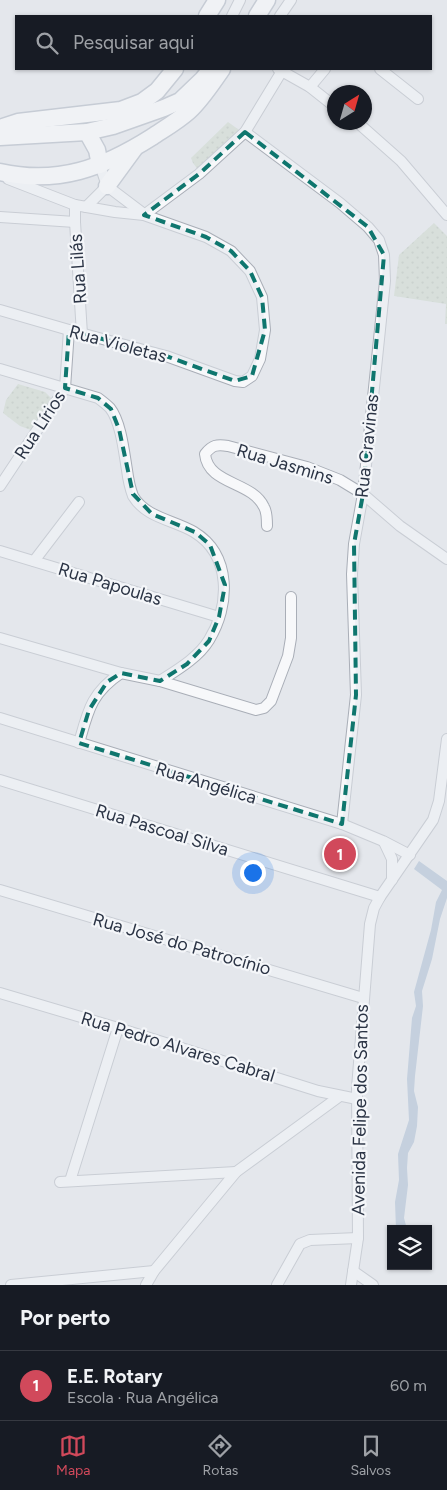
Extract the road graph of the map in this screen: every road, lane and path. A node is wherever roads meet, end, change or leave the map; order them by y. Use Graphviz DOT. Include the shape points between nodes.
graph roads {
  1 [pos="217,0"];
  2 [pos="240,0"];
  3 [pos="254,0"];
  4 [pos="267,0"];
  5 [pos="291,0"];
  6 [pos="208,15"];
  7 [pos="232,15"];
  8 [pos="245,15"];
  9 [pos="258,15"];
  10 [pos="281,15"];
  11 [pos="174,70"];
  12 [pos="210,70"];
  13 [pos="221,70"];
  14 [pos="280,70"];
  15 [pos="324,70"];
  16 [pos="381,70"];
  17 [pos="310,87"];
  18 [pos="418,99"];
  19 [pos="327,100"];
  20 [pos="164,108"];
  21 [pos="96,113"];
  22 [pos="0,128"];
  23 [pos="366,130"];
  24 [pos="87,132"];
  25 [pos="246,132"];
  26 [pos="0,137"];
  27 [pos="135,147"];
  28 [pos="100,165"];
  29 [pos="0,174"];
  30 [pos="107,186"];
  31 [pos="75,205"];
  32 [pos="86,207"];
  33 [pos="144,215"];
  34 [pos="447,215"];
  35 [pos="0,217"];
  36 [pos="75,222"];
  37 [pos="0,310"];
  38 [pos="69,330"];
  39 [pos="82,334"];
  40 [pos="0,369"];
  41 [pos="65,388"];
  42 [pos="0,486"];
  43 [pos="363,494"];
  44 [pos="79,502"];
  45 [pos="267,526"];
  46 [pos="0,551"];
  47 [pos="447,559"];
  48 [pos="34,561"];
  49 [pos="290,598"];
  50 [pos="219,618"];
  51 [pos="0,638"];
  52 [pos="121,673"];
  53 [pos="160,681"];
  54 [pos="0,718"];
  55 [pos="447,740"];
  56 [pos="79,743"];
  57 [pos="0,780"];
  58 [pos="342,824"];
  59 [pos="382,841"];
  60 [pos="410,855"];
  61 [pos="392,882"];
  62 [pos="0,890"];
  63 [pos="380,897"];
  64 [pos="0,993"];
  65 [pos="363,998"];
  66 [pos="118,1028"];
  67 [pos="340,1096"];
  68 [pos="357,1100"];
  69 [pos="236,1172"];
  70 [pos="358,1238"];
  71 [pos="154,1271"];
  72 [pos="353,1271"];
  73 [pos="11,1285"];
  74 [pos="146,1285"];
  75 [pos="277,1285"];
  76 [pos="351,1285"];
  77 [pos="373,1285"];
  1 -- 6 [label="main road"];
  2 -- 7 [label="street"];
  3 -- 8 [label="main road"];
  4 -- 9 [label="main road"];
  5 -- 10 [label="street"];
  11 -- 21 [label="main road" via="157,91 142,102 121,110"];
  12 -- 20 [label="main road" via="180,101"];
  13 -- 27 [label="main road" via="190,111"];
  14 -- 17 [label="street"];
  14 -- 25 [label="street"];
  15 -- 17 [label="street"];
  16 -- 18 [label="street"];
  17 -- 19 [label="street"];
  20 -- 21 [label="main road" via="140,114"];
  20 -- 24 [label="main road"];
  21 -- 22 [label="main road" via="18,122"];
  23 -- 34 [label="street" via="401,161"];
  24 -- 26 [label="main road"];
  24 -- 28 [label="main road"];
  25 -- 33 [label="street" via="199,174"];
  25 -- 43 [label="street, Rua Cravinas" via="368,227 379,240 384,255"];
  27 -- 28 [label="main road"];
  27 -- 30 [label="main road"];
  28 -- 29 [label="main road" via="42,177"];
  28 -- 30 [label="street"];
  29 -- 31 [label="street"];
  30 -- 32 [label="street"];
  30 -- 33 [label="street"];
  31 -- 32 [label="street"];
  31 -- 36 [label="street, Rua Lilás"];
  32 -- 33 [label="street"];
  33 -- 39 [label="street, Rua Violetas" via="206,237 231,251 250,271 262,297 264,330 260,359 252,376 243,382 235,381 166,356"];
  35 -- 36 [label="street"];
  36 -- 39 [label="street, Rua Lilás"];
  37 -- 38 [label="street, Rua Violetas"];
  38 -- 39 [label="street, Rua Violetas"];
  38 -- 41 [label="street, Rua Lírios"];
  40 -- 41 [label="street"];
  41 -- 42 [label="street, Rua Lírios"];
  41 -- 50 [label="street" via="98,398 111,409 119,429 132,494 141,507 195,532 210,546 221,565 225,585"];
  43 -- 45 [label="street, Rua Jasmins" via="340,480 307,467 218,444 210,448 205,454 206,464 213,472 250,490 260,499 266,509"];
  43 -- 47 [label="street, Rua Jasmins" via="400,526"];
  43 -- 58 [label="street, Rua Cravinas" via="352,574 356,695"];
  44 -- 48 [label="street"];
  46 -- 48 [label="street, Rua Papoulas"];
  48 -- 50 [label="street, Rua Papoulas"];
  49 -- 53 [label="street" via="288,656 271,701 264,708 256,710"];
  50 -- 53 [label="street" via="209,641 187,664"];
  51 -- 52 [label="street"];
  52 -- 53 [label="street"];
  52 -- 56 [label="street" via="107,682 96,696"];
  54 -- 56 [label="street, Rua Angélica"];
  55 -- 60 [label="street, Avenida Felipe dos Santos" via="439,801 432,820"];
  56 -- 58 [label="street, Rua Angélica"];
  57 -- 63 [label="street, Rua Pascoal Silva"];
  58 -- 59 [label="street, Rua Angélica"];
  59 -- 60 [label="street, Rua Angélica"];
  59 -- 61 [label="street" via="392,859"];
  60 -- 61 [label="street, Avenida Felipe dos Santos"];
  61 -- 63 [label="street, Avenida Felipe dos Santos"];
  62 -- 65 [label="street, Rua José do Patrocínio"];
  63 -- 65 [label="street, Avenida Felipe dos Santos" via="370,924"];
  64 -- 66 [label="street, Rua Pedro Alvares Cabral"];
  65 -- 68 [label="street, Avenida Felipe dos Santos"];
  66 -- 67 [label="street, Rua Pedro Alvares Cabral"];
  66 -- 69 [label="street" via="65,1182"];
  67 -- 68 [label="street, Rua Pedro Alvares Cabral"];
  67 -- 69 [label="street"];
  68 -- 70 [label="street, Avenida Felipe dos Santos"];
  69 -- 71 [label="street"];
  70 -- 72 [label="street, Avenida Felipe dos Santos"];
  70 -- 75 [label="street" via="310,1240 300,1244"];
  71 -- 73 [label="street"];
  71 -- 74 [label="street"];
  72 -- 76 [label="street, Avenida Felipe dos Santos"];
  72 -- 77 [label="street"];
}
